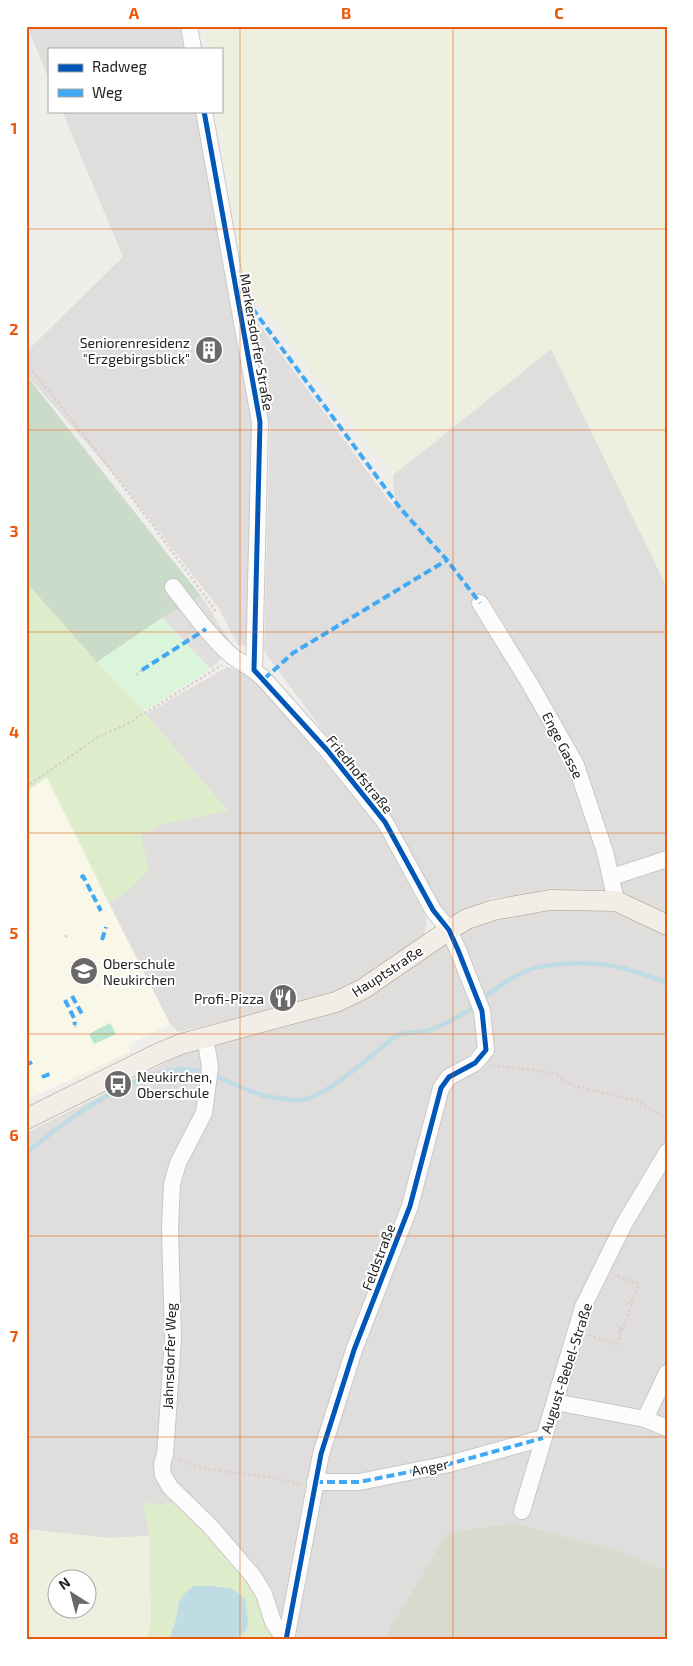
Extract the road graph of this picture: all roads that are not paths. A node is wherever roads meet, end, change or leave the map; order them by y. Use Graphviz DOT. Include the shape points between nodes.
graph roads {
  1 [pos="189,26"];
  2 [pos="193,48"];
  3 [pos="204,112"];
  4 [pos="173,587"];
  5 [pos="480,602"];
  6 [pos="254,670"];
  7 [pos="667,859"];
  8 [pos="612,877"];
  9 [pos="616,901"];
  10 [pos="667,925"];
  11 [pos="449,930"];
  12 [pos="205,1037"];
  13 [pos="26,1119"];
  14 [pos="667,1152"];
  15 [pos="667,1373"];
  16 [pos="555,1402"];
  17 [pos="645,1419"];
  18 [pos="667,1428"];
  19 [pos="543,1438"];
  20 [pos="315,1482"];
  21 [pos="522,1511"];
  22 [pos="285,1640"];
  1 -- 2 [label="street"];
  3 -- 6 [label="street, Markersdorfer Straße" via="260,422"];
  4 -- 6 [label="street, Friedhofstraße" via="232,656"];
  5 -- 8 [label="street, Enge Gasse" via="576,765"];
  6 -- 11 [label="street, Friedhofstraße" via="386,822 432,910"];
  7 -- 8 [label="street"];
  8 -- 9 [label="street, Enge Gasse"];
  9 -- 10 [label="main road, Hauptstraße"];
  9 -- 11 [label="main road, Hauptstraße" via="550,900 494,910 467,919"];
  11 -- 12 [label="main road, Hauptstraße" via="363,989 336,1002"];
  11 -- 20 [label="street, Feldstraße" via="482,1011 486,1050 475,1064 449,1077 441,1088 410,1206 354,1350"];
  12 -- 13 [label="main road, Hauptstraße" via="157,1054"];
  12 -- 22 [label="street, Jahnsdorfer Weg" via="210,1067 204,1113 178,1163 172,1184 173,1339 163,1475 170,1487 210,1526 253,1576"];
  14 -- 16 [label="street, August-Bebel-Straße" via="624,1224 583,1308"];
  15 -- 17 [label="street"];
  16 -- 17 [label="street"];
  16 -- 19 [label="street, August-Bebel-Straße"];
  17 -- 18 [label="street"];
  19 -- 20 [label="street, Anger" via="450,1464 359,1482"];
  19 -- 21 [label="street, August-Bebel-Straße"];
  20 -- 22 [label="street, Feldstraße"];
}
